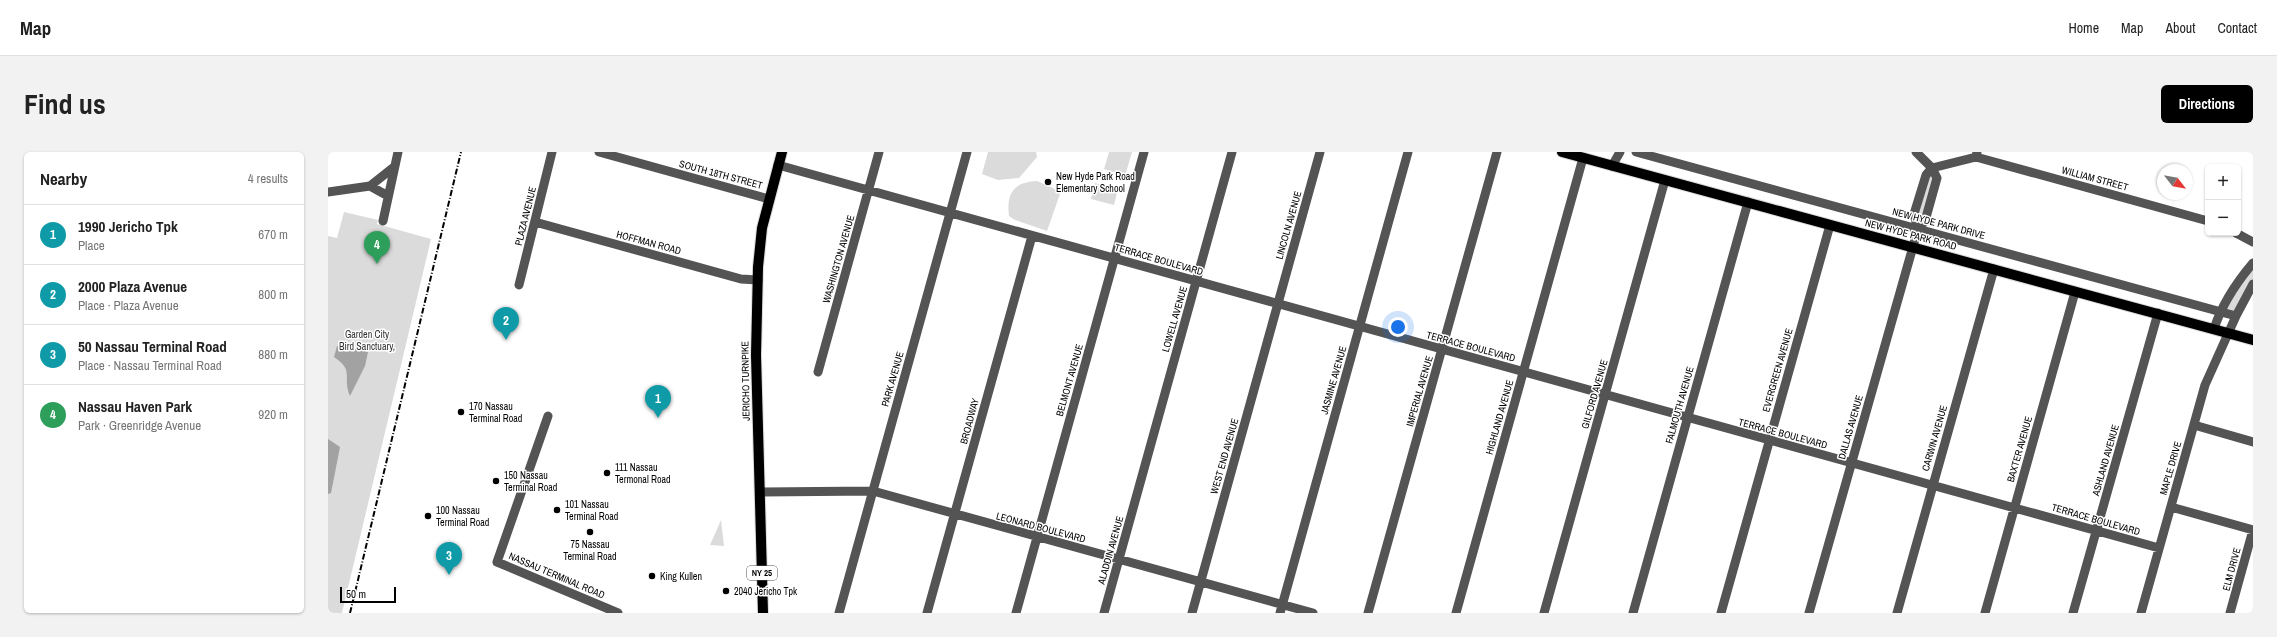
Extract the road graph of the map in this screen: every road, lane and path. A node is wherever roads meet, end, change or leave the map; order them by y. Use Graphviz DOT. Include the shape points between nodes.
graph roads {
  1 [pos="398,152"];
  2 [pos="552,152"];
  3 [pos="599,152"];
  4 [pos="782,152"];
  5 [pos="879,152"];
  6 [pos="967,152"];
  7 [pos="1144,152"];
  8 [pos="1232,152"];
  9 [pos="1320,152"];
  10 [pos="1408,152"];
  11 [pos="1497,152"];
  12 [pos="1562,152"];
  13 [pos="1613,152"];
  14 [pos="1620,152"];
  15 [pos="1636,152"];
  16 [pos="1916,152"];
  17 [pos="1977,154"];
  18 [pos="1583,158"];
  19 [pos="778,165"];
  20 [pos="1612,166"];
  21 [pos="394,167"];
  22 [pos="1932,168"];
  23 [pos="1665,180"];
  24 [pos="370,186"];
  25 [pos="868,190"];
  26 [pos="328,192"];
  27 [pos="388,196"];
  28 [pos="769,199"];
  29 [pos="1748,202"];
  30 [pos="950,213"];
  31 [pos="383,220"];
  32 [pos="2205,220"];
  33 [pos="535,222"];
  34 [pos="1830,225"];
  35 [pos="1918,229"];
  36 [pos="1032,236"];
  37 [pos="2241,236"];
  38 [pos="2253,242"];
  39 [pos="1912,247"];
  40 [pos="1114,258"];
  41 [pos="2253,263"];
  42 [pos="1994,269"];
  43 [pos="758,280"];
  44 [pos="1196,281"];
  45 [pos="2253,284"];
  46 [pos="519,285"];
  47 [pos="2075,292"];
  48 [pos="1278,304"];
  49 [pos="2220,311"];
  50 [pos="2158,313"];
  51 [pos="2236,316"];
  52 [pos="1360,327"];
  53 [pos="2214,329"];
  54 [pos="2229,333"];
  55 [pos="2253,340"];
  56 [pos="1442,349"];
  57 [pos="818,372"];
  58 [pos="1523,372"];
  59 [pos="1605,395"];
  60 [pos="548,416"];
  61 [pos="1687,417"];
  62 [pos="2194,425"];
  63 [pos="1769,440"];
  64 [pos="2253,442"];
  65 [pos="1852,463"];
  66 [pos="1933,485"];
  67 [pos="873,491"];
  68 [pos="760,492"];
  69 [pos="1137,493"];
  70 [pos="2171,507"];
  71 [pos="2014,508"];
  72 [pos="955,514"];
  73 [pos="2096,530"];
  74 [pos="2253,530"];
  75 [pos="1037,537"];
  76 [pos="2159,548"];
  77 [pos="1118,559"];
  78 [pos="1200,582"];
  79 [pos="1281,609"];
  80 [pos="2232,612"];
  81 [pos="618,613"];
  82 [pos="763,613"];
  83 [pos="839,613"];
  84 [pos="927,613"];
  85 [pos="1016,613"];
  86 [pos="1104,613"];
  87 [pos="1192,613"];
  88 [pos="1313,613"];
  89 [pos="1368,613"];
  90 [pos="1456,613"];
  91 [pos="1544,613"];
  92 [pos="1632,613"];
  93 [pos="1721,613"];
  94 [pos="1809,613"];
  95 [pos="1897,613"];
  96 [pos="1985,613"];
  97 [pos="2073,613"];
  98 [pos="2141,613"];
  1 -- 21 [label="street"];
  2 -- 33 [label="street, PLAZA AVENUE"];
  3 -- 28 [label="street, SOUTH 18TH STREET"];
  4 -- 19 [label="main road, JERICHO TURNPIKE / NY 25"];
  5 -- 25 [label="street, WASHINGTON AVENUE"];
  6 -- 30 [label="street, PARK AVENUE"];
  7 -- 40 [label="street, BELMONT AVENUE"];
  8 -- 44 [label="street, LOWELL AVENUE"];
  9 -- 48 [label="street, LINCOLN AVENUE"];
  10 -- 52 [label="street, JASMINE AVENUE"];
  11 -- 56 [label="street, IMPERIAL AVENUE"];
  12 -- 18 [label="main road, NEW HYDE PARK ROAD"];
  13 -- 20 [label="street"];
  14 -- 20 [label="street"];
  15 -- 35 [label="street, NEW HYDE PARK DRIVE"];
  16 -- 22 [label="street"];
  17 -- 22 [label="street"];
  17 -- 32 [label="street, WILLIAM STREET"];
  18 -- 20 [label="main road, NEW HYDE PARK ROAD"];
  18 -- 58 [label="street, HIGHLAND AVENUE"];
  19 -- 25 [label="street, TERRACE BOULEVARD"];
  19 -- 28 [label="main road, JERICHO TURNPIKE / NY 25"];
  20 -- 23 [label="main road, NEW HYDE PARK ROAD"];
  21 -- 24 [label="street"];
  21 -- 27 [label="street"];
  22 -- 35 [label="street" via="1926,175 1914,214"];
  23 -- 29 [label="main road, NEW HYDE PARK ROAD"];
  23 -- 59 [label="street, GILFORD AVENUE"];
  24 -- 26 [label="street"];
  24 -- 27 [label="street"];
  25 -- 30 [label="street, TERRACE BOULEVARD"];
  25 -- 57 [label="street, WASHINGTON AVENUE"];
  27 -- 31 [label="street"];
  28 -- 43 [label="main road, JERICHO TURNPIKE / NY 25" via="760,239"];
  29 -- 34 [label="main road, NEW HYDE PARK ROAD"];
  29 -- 61 [label="street, FALMOUTH AVENUE"];
  30 -- 36 [label="street, TERRACE BOULEVARD"];
  30 -- 67 [label="street, PARK AVENUE"];
  33 -- 43 [label="street, HOFFMAN ROAD" via="741,279"];
  33 -- 46 [label="street, PLAZA AVENUE"];
  34 -- 39 [label="main road, NEW HYDE PARK ROAD"];
  34 -- 63 [label="street, EVERGREEN AVENUE"];
  35 -- 39 [label="street, DALLAS AVENUE"];
  35 -- 49 [label="street, NEW HYDE PARK DRIVE"];
  36 -- 40 [label="street, TERRACE BOULEVARD"];
  36 -- 72 [label="street, BROADWAY"];
  37 -- 38 [label="street"];
  39 -- 42 [label="main road, NEW HYDE PARK ROAD"];
  39 -- 65 [label="street, DALLAS AVENUE"];
  40 -- 44 [label="street, TERRACE BOULEVARD"];
  40 -- 75 [label="street, BELMONT AVENUE"];
  41 -- 49 [label="street" via="2240,278"];
  42 -- 47 [label="main road, NEW HYDE PARK ROAD"];
  42 -- 66 [label="street, CARWIN AVENUE"];
  43 -- 68 [label="main road, JERICHO TURNPIKE / NY 25" via="756,355"];
  44 -- 48 [label="street, TERRACE BOULEVARD"];
  44 -- 69 [label="street, LOWELL AVENUE"];
  45 -- 51 [label="street, MAPLE DRIVE"];
  47 -- 50 [label="main road, NEW HYDE PARK ROAD"];
  47 -- 71 [label="street, BAXTER AVENUE"];
  48 -- 52 [label="street, TERRACE BOULEVARD"];
  48 -- 78 [label="street, WEST END AVENUE"];
  49 -- 51 [label="street, NEW HYDE PARK DRIVE"];
  49 -- 53 [label="street"];
  50 -- 53 [label="main road, NEW HYDE PARK ROAD"];
  50 -- 73 [label="street, ASHLAND AVENUE"];
  51 -- 54 [label="street, MAPLE DRIVE"];
  52 -- 56 [label="street, TERRACE BOULEVARD"];
  52 -- 79 [label="street, JASMINE AVENUE"];
  53 -- 54 [label="main road, NEW HYDE PARK ROAD"];
  54 -- 55 [label="main road, NEW HYDE PARK ROAD"];
  54 -- 62 [label="street, MAPLE DRIVE" via="2205,385"];
  56 -- 58 [label="street, TERRACE BOULEVARD"];
  56 -- 89 [label="street, IMPERIAL AVENUE"];
  58 -- 59 [label="street, TERRACE BOULEVARD"];
  58 -- 90 [label="street, HIGHLAND AVENUE"];
  59 -- 61 [label="street, TERRACE BOULEVARD"];
  59 -- 91 [label="street, GILFORD AVENUE"];
  60 -- 81 [label="street, NASSAU TERMINAL ROAD" via="497,562"];
  61 -- 63 [label="street, TERRACE BOULEVARD"];
  61 -- 92 [label="street, FALMOUTH AVENUE"];
  62 -- 64 [label="street"];
  62 -- 70 [label="street, MAPLE DRIVE"];
  63 -- 65 [label="street, TERRACE BOULEVARD"];
  63 -- 93 [label="street, EVERGREEN AVENUE"];
  65 -- 66 [label="street, TERRACE BOULEVARD"];
  65 -- 94 [label="street, DALLAS AVENUE"];
  66 -- 71 [label="street, TERRACE BOULEVARD"];
  66 -- 95 [label="street, CARWIN AVENUE"];
  67 -- 68 [label="street, LEONARD BOULEVARD"];
  67 -- 72 [label="street, LEONARD BOULEVARD"];
  67 -- 83 [label="street, PARK AVENUE"];
  68 -- 82 [label="main road, JERICHO TURNPIKE / NY 25"];
  69 -- 77 [label="street, ALADDIN AVENUE"];
  70 -- 74 [label="street"];
  70 -- 76 [label="street, MAPLE DRIVE"];
  71 -- 73 [label="street, TERRACE BOULEVARD"];
  71 -- 96 [label="street, BAXTER AVENUE"];
  72 -- 75 [label="street, LEONARD BOULEVARD"];
  72 -- 84 [label="street, BROADWAY"];
  73 -- 76 [label="street, TERRACE BOULEVARD"];
  73 -- 97 [label="street, ASHLAND AVENUE"];
  74 -- 80 [label="street, ELM DRIVE"];
  75 -- 77 [label="street, LEONARD BOULEVARD"];
  75 -- 85 [label="street, BELMONT AVENUE"];
  76 -- 98 [label="street, MAPLE DRIVE"];
  77 -- 78 [label="street, LEONARD BOULEVARD"];
  77 -- 86 [label="street, ALADDIN AVENUE"];
  78 -- 79 [label="street, LEONARD BOULEVARD"];
  78 -- 87 [label="street, WEST END AVENUE"];
  79 -- 88 [label="street, LEONARD BOULEVARD"];
}
